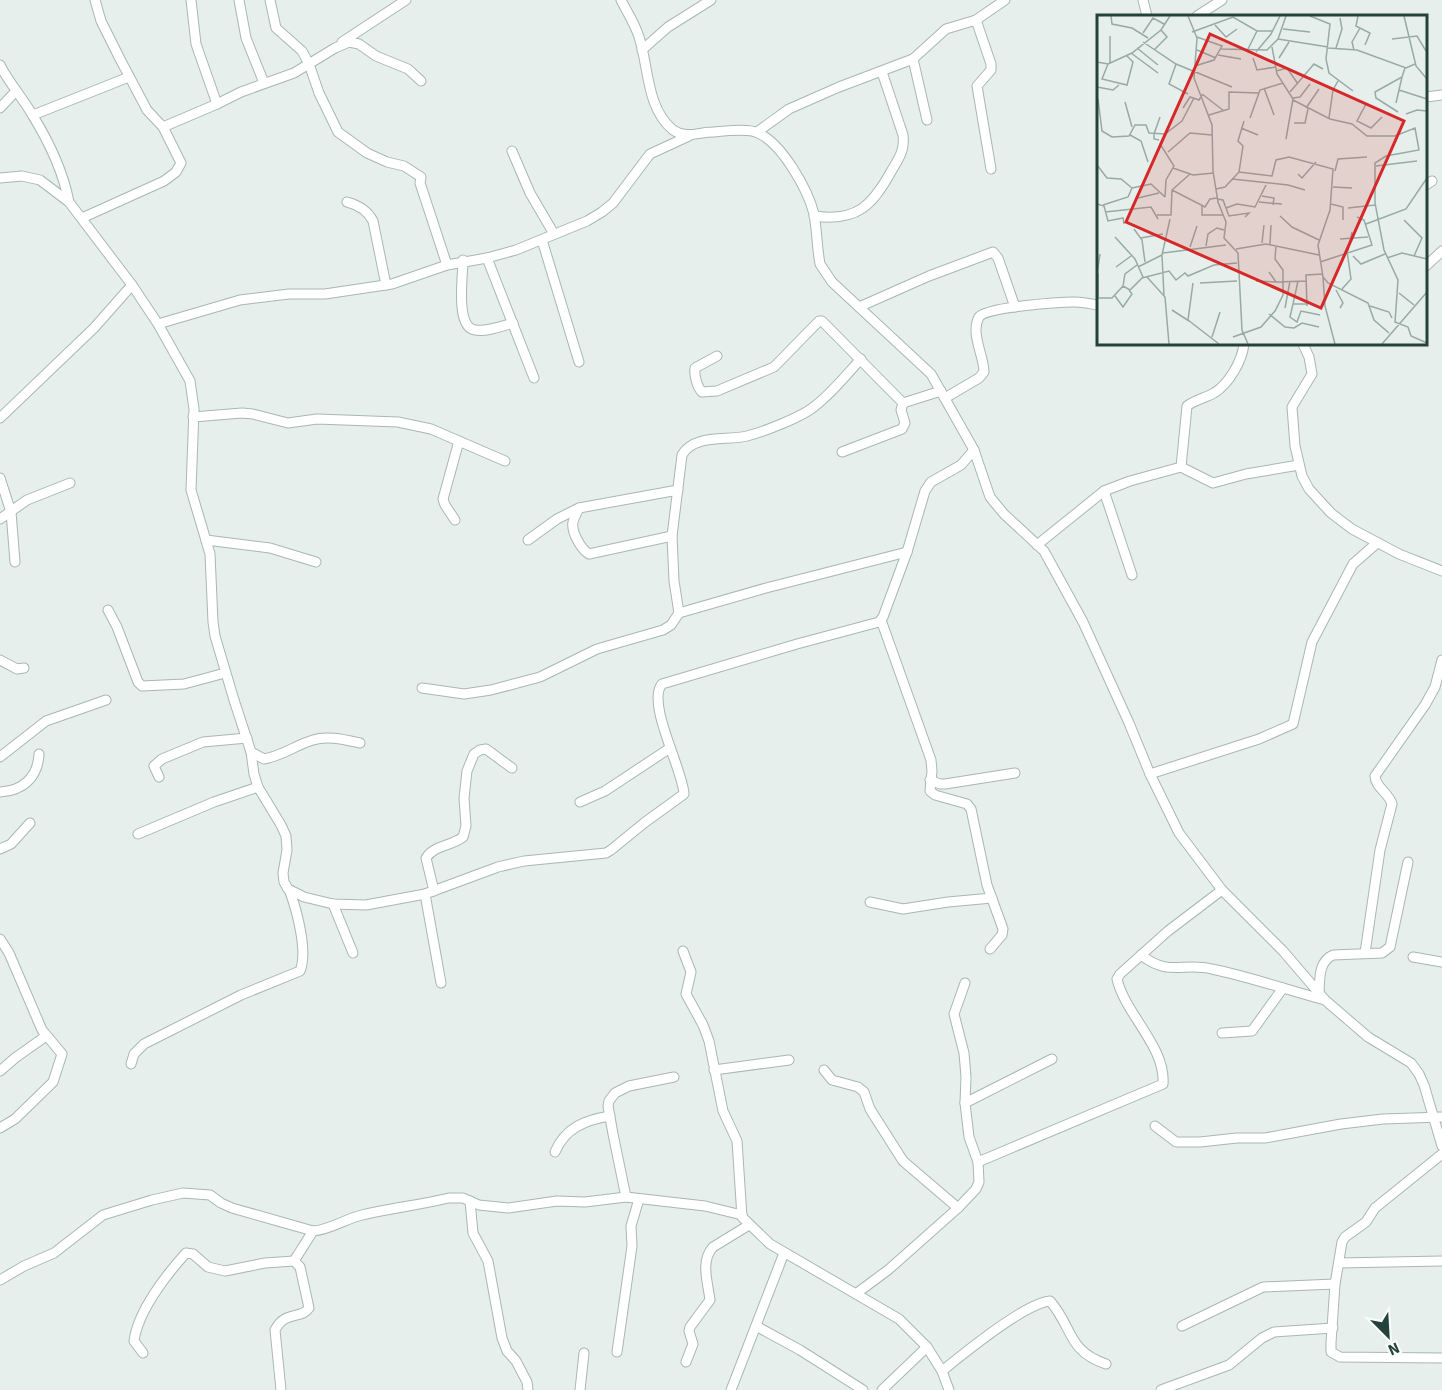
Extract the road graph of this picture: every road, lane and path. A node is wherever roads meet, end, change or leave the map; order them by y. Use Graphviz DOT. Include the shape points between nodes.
graph roads {
  1 [pos="95,0"];
  2 [pos="191,0"];
  3 [pos="239,0"];
  4 [pos="270,0"];
  5 [pos="406,0"];
  6 [pos="621,0"];
  7 [pos="711,0"];
  8 [pos="1005,0"];
  9 [pos="1143,0"];
  10 [pos="1222,0"];
  11 [pos="1147,15"];
  12 [pos="1199,15"];
  13 [pos="976,20"];
  14 [pos="335,48"];
  15 [pos="642,50"];
  16 [pos="913,59"];
  17 [pos="0,64"];
  18 [pos="309,64"];
  19 [pos="882,72"];
  20 [pos="129,77"];
  21 [pos="422,81"];
  22 [pos="264,82"];
  23 [pos="16,91"];
  24 [pos="1442,94"];
  25 [pos="1427,98"];
  26 [pos="217,104"];
  27 [pos="0,108"];
  28 [pos="33,115"];
  29 [pos="927,120"];
  30 [pos="163,127"];
  31 [pos="757,132"];
  32 [pos="689,135"];
  33 [pos="512,151"];
  34 [pos="991,168"];
  35 [pos="0,178"];
  36 [pos="69,202"];
  37 [pos="347,202"];
  38 [pos="814,216"];
  39 [pos="82,218"];
  40 [pos="554,234"];
  41 [pos="542,240"];
  42 [pos="1442,251"];
  43 [pos="487,258"];
  44 [pos="463,260"];
  45 [pos="1427,264"];
  46 [pos="447,265"];
  47 [pos="132,285"];
  48 [pos="386,285"];
  49 [pos="1097,305"];
  50 [pos="859,307"];
  51 [pos="1016,307"];
  52 [pos="513,323"];
  53 [pos="158,324"];
  54 [pos="1244,345"];
  55 [pos="1303,345"];
  56 [pos="717,356"];
  57 [pos="861,359"];
  58 [pos="579,362"];
  59 [pos="534,378"];
  60 [pos="943,394"];
  61 [pos="903,403"];
  62 [pos="194,417"];
  63 [pos="0,418"];
  64 [pos="459,441"];
  65 [pos="974,450"];
  66 [pos="842,452"];
  67 [pos="505,461"];
  68 [pos="1299,465"];
  69 [pos="1181,467"];
  70 [pos="0,478"];
  71 [pos="70,483"];
  72 [pos="678,490"];
  73 [pos="1104,491"];
  74 [pos="579,508"];
  75 [pos="11,512"];
  76 [pos="0,519"];
  77 [pos="456,520"];
  78 [pos="672,536"];
  79 [pos="206,540"];
  80 [pos="528,540"];
  81 [pos="1377,543"];
  82 [pos="1037,545"];
  83 [pos="907,552"];
  84 [pos="15,562"];
  85 [pos="316,562"];
  86 [pos="1442,571"];
  87 [pos="1132,575"];
  88 [pos="108,610"];
  89 [pos="679,613"];
  90 [pos="881,620"];
  91 [pos="0,660"];
  92 [pos="1442,660"];
  93 [pos="24,668"];
  94 [pos="225,673"];
  95 [pos="422,688"];
  96 [pos="106,700"];
  97 [pos="247,738"];
  98 [pos="360,742"];
  99 [pos="670,748"];
  100 [pos="251,752"];
  101 [pos="39,754"];
  102 [pos="0,758"];
  103 [pos="512,768"];
  104 [pos="1015,773"];
  105 [pos="1150,774"];
  106 [pos="159,777"];
  107 [pos="930,780"];
  108 [pos="258,787"];
  109 [pos="0,792"];
  110 [pos="580,802"];
  111 [pos="30,824"];
  112 [pos="138,834"];
  113 [pos="0,849"];
  114 [pos="1408,862"];
  115 [pos="1222,890"];
  116 [pos="290,892"];
  117 [pos="429,892"];
  118 [pos="992,898"];
  119 [pos="870,902"];
  120 [pos="333,904"];
  121 [pos="0,939"];
  122 [pos="990,949"];
  123 [pos="683,951"];
  124 [pos="353,953"];
  125 [pos="1365,953"];
  126 [pos="1141,955"];
  127 [pos="1413,957"];
  128 [pos="1442,962"];
  129 [pos="441,983"];
  130 [pos="965,983"];
  131 [pos="1283,988"];
  132 [pos="1322,997"];
  133 [pos="1222,1033"];
  134 [pos="46,1036"];
  135 [pos="1052,1059"];
  136 [pos="789,1060"];
  137 [pos="131,1064"];
  138 [pos="714,1070"];
  139 [pos="824,1070"];
  140 [pos="0,1071"];
  141 [pos="674,1077"];
  142 [pos="965,1102"];
  143 [pos="610,1116"];
  144 [pos="1438,1117"];
  145 [pos="1155,1126"];
  146 [pos="0,1128"];
  147 [pos="1442,1146"];
  148 [pos="555,1152"];
  149 [pos="1442,1154"];
  150 [pos="978,1162"];
  151 [pos="626,1197"];
  152 [pos="639,1199"];
  153 [pos="470,1201"];
  154 [pos="958,1208"];
  155 [pos="742,1215"];
  156 [pos="749,1225"];
  157 [pos="313,1231"];
  158 [pos="784,1253"];
  159 [pos="294,1261"];
  160 [pos="1442,1261"];
  161 [pos="1339,1263"];
  162 [pos="0,1280"];
  163 [pos="1335,1284"];
  164 [pos="857,1293"];
  165 [pos="756,1326"];
  166 [pos="1182,1326"];
  167 [pos="1333,1328"];
  168 [pos="927,1347"];
  169 [pos="616,1352"];
  170 [pos="143,1353"];
  171 [pos="584,1353"];
  172 [pos="1442,1358"];
  173 [pos="686,1362"];
  174 [pos="1106,1364"];
  175 [pos="942,1371"];
  176 [pos="281,1390"];
  177 [pos="528,1390"];
  178 [pos="580,1390"];
  179 [pos="731,1390"];
  180 [pos="863,1390"];
  181 [pos="882,1390"];
  182 [pos="949,1390"];
  183 [pos="1162,1390"];
  1 -- 20 [label="street"];
  2 -- 26 [label="street" via="196,44"];
  3 -- 22 [label="street" via="246,38"];
  4 -- 18 [label="street" via="276,28 300,48"];
  5 -- 14 [label="street"];
  6 -- 15 [label="street"];
  7 -- 15 [label="street" via="668,27"];
  8 -- 13 [label="street"];
  9 -- 11 [label="street"];
  10 -- 12 [label="street"];
  13 -- 16 [label="street" via="946,29"];
  13 -- 34 [label="street" via="991,64 991,70 977,86"];
  14 -- 18 [label="street"];
  14 -- 21 [label="street" via="349,42 359,44 408,69"];
  15 -- 32 [label="street" via="662,117 672,129"];
  16 -- 19 [label="street"];
  16 -- 29 [label="street"];
  17 -- 23 [label="street"];
  18 -- 22 [label="street"];
  18 -- 46 [label="street" via="338,132 368,153 404,166 421,177"];
  19 -- 31 [label="street" via="789,110"];
  19 -- 38 [label="street" via="903,135 902,153 882,189 863,208 834,219"];
  20 -- 28 [label="street"];
  20 -- 30 [label="street" via="147,110"];
  22 -- 26 [label="street"];
  23 -- 27 [label="street"];
  23 -- 28 [label="street"];
  24 -- 25 [label="street"];
  26 -- 30 [label="street"];
  28 -- 36 [label="street" via="57,162"];
  30 -- 39 [label="street" via="181,160 176,172"];
  31 -- 32 [label="street"];
  31 -- 38 [label="street" via="791,166"];
  32 -- 40 [label="street" via="650,154 602,212"];
  33 -- 40 [label="street"];
  35 -- 36 [label="street" via="22,176 40,180"];
  36 -- 39 [label="street"];
  37 -- 48 [label="street" via="357,205 373,221"];
  38 -- 50 [label="street" via="820,264 832,282"];
  39 -- 47 [label="street"];
  40 -- 41 [label="street"];
  41 -- 43 [label="street"];
  41 -- 58 [label="street"];
  42 -- 45 [label="street"];
  43 -- 44 [label="street"];
  43 -- 52 [label="street"];
  44 -- 46 [label="street"];
  44 -- 52 [label="street" via="465,323 478,331"];
  46 -- 48 [label="street"];
  47 -- 53 [label="street"];
  47 -- 63 [label="street" via="94,328"];
  48 -- 53 [label="street" via="325,294 250,298"];
  49 -- 51 [label="street" via="1075,302"];
  50 -- 51 [label="street" via="993,252"];
  50 -- 60 [label="street" via="931,374"];
  51 -- 60 [label="street" via="986,312 979,318 976,335 984,372"];
  52 -- 59 [label="street"];
  53 -- 62 [label="street" via="190,381"];
  54 -- 69 [label="street" via="1225,385 1187,406"];
  55 -- 68 [label="street" via="1312,374 1292,407"];
  56 -- 57 [label="street" via="695,368 702,392 717,391 774,367 819,321 825,322"];
  57 -- 61 [label="street"];
  57 -- 72 [label="street" via="823,400 802,414 746,436 690,446 682,456"];
  60 -- 61 [label="street"];
  60 -- 65 [label="street"];
  61 -- 66 [label="street" via="902,429"];
  62 -- 64 [label="street" via="242,413 288,423 311,419 398,422 431,429"];
  62 -- 79 [label="street" via="191,490"];
  64 -- 67 [label="street"];
  64 -- 77 [label="street" via="443,499"];
  65 -- 82 [label="street" via="990,496"];
  65 -- 83 [label="street" via="961,465 931,482 925,491"];
  68 -- 69 [label="street" via="1213,483"];
  68 -- 81 [label="street" via="1309,489 1331,513"];
  69 -- 73 [label="street"];
  70 -- 75 [label="street"];
  71 -- 75 [label="street" via="32,498"];
  72 -- 74 [label="street"];
  72 -- 78 [label="street"];
  73 -- 82 [label="street"];
  73 -- 87 [label="street"];
  74 -- 78 [label="street" via="572,528 589,554"];
  74 -- 80 [label="street"];
  75 -- 76 [label="street"];
  75 -- 84 [label="street"];
  78 -- 89 [label="street"];
  79 -- 85 [label="street" via="270,548"];
  79 -- 94 [label="street" via="213,622"];
  81 -- 86 [label="street"];
  81 -- 105 [label="street" via="1353,564 1312,642 1293,724"];
  82 -- 105 [label="street" via="1083,622"];
  83 -- 89 [label="street"];
  83 -- 90 [label="street"];
  88 -- 94 [label="street" via="142,686 184,684"];
  89 -- 95 [label="street" via="663,630 597,649 540,677 464,694"];
  90 -- 99 [label="street" via="662,684 657,692"];
  90 -- 107 [label="street" via="928,750"];
  91 -- 93 [label="street" via="17,669"];
  92 -- 125 [label="street" via="1425,705 1376,776 1376,783 1392,804 1380,850"];
  94 -- 97 [label="street"];
  96 -- 102 [label="street" via="46,721"];
  97 -- 100 [label="street"];
  97 -- 106 [label="street" via="203,742 162,759 154,766"];
  98 -- 100 [label="street" via="315,739 264,759"];
  99 -- 110 [label="street" via="608,789"];
  99 -- 117 [label="street" via="684,794 606,853 524,861"];
  100 -- 108 [label="street"];
  101 -- 109 [label="street" via="38,769 30,779 14,790"];
  103 -- 117 [label="street" via="486,749 474,754 467,771 464,837 433,850 426,858"];
  104 -- 107 [label="street" via="945,784"];
  105 -- 115 [label="street" via="1179,833"];
  107 -- 118 [label="street" via="932,794 969,806"];
  108 -- 112 [label="street"];
  108 -- 116 [label="street" via="286,836 283,873"];
  111 -- 113 [label="street" via="11,844"];
  114 -- 125 [label="street" via="1390,947 1382,953"];
  115 -- 126 [label="street"];
  115 -- 132 [label="street"];
  116 -- 120 [label="street"];
  116 -- 137 [label="street" via="301,929 300,970 144,1044"];
  117 -- 120 [label="street" via="366,905"];
  117 -- 129 [label="street"];
  118 -- 119 [label="street" via="903,909"];
  118 -- 122 [label="street" via="1003,929"];
  120 -- 124 [label="street"];
  121 -- 134 [label="street"];
  123 -- 138 [label="street" via="691,972 686,994 703,1025"];
  125 -- 132 [label="street" via="1326,958 1322,964"];
  126 -- 131 [label="street" via="1167,969 1209,968"];
  126 -- 150 [label="street" via="1117,979 1157,1056 1163,1084"];
  127 -- 128 [label="street"];
  130 -- 142 [label="street" via="954,1014 964,1053"];
  131 -- 132 [label="street"];
  131 -- 133 [label="street" via="1252,1031"];
  132 -- 144 [label="street" via="1368,1037 1411,1063"];
  134 -- 140 [label="street"];
  134 -- 146 [label="street" via="62,1053 54,1081 15,1119"];
  135 -- 142 [label="street"];
  136 -- 138 [label="street"];
  138 -- 155 [label="street" via="723,1111 737,1141"];
  139 -- 154 [label="street" via="832,1080 864,1092 870,1109 903,1161"];
  141 -- 143 [label="street" via="622,1089 609,1101"];
  142 -- 150 [label="street" via="969,1137"];
  143 -- 148 [label="street" via="591,1120 567,1133"];
  143 -- 151 [label="street"];
  144 -- 145 [label="street" via="1383,1119 1265,1138 1200,1142 1176,1142"];
  144 -- 147 [label="street"];
  149 -- 161 [label="street" via="1346,1237"];
  150 -- 154 [label="street" via="976,1189"];
  151 -- 152 [label="street"];
  151 -- 153 [label="street" via="508,1208 489,1208"];
  152 -- 155 [label="street" via="705,1206"];
  152 -- 169 [label="street" via="631,1226 632,1246"];
  153 -- 157 [label="street" via="449,1198 386,1210"];
  153 -- 177 [label="street" via="474,1233 488,1261 502,1338"];
  154 -- 164 [label="street"];
  155 -- 156 [label="street"];
  156 -- 158 [label="street"];
  156 -- 173 [label="street" via="709,1251 706,1272 710,1300 690,1327 693,1347"];
  157 -- 159 [label="street"];
  157 -- 162 [label="street" via="232,1208 210,1195 183,1193 99,1217 54,1253"];
  158 -- 164 [label="street"];
  158 -- 165 [label="street"];
  159 -- 170 [label="street" via="225,1271 208,1267 186,1253 158,1287 139,1320 134,1339"];
  159 -- 176 [label="street" via="300,1267 309,1308 283,1319 275,1330"];
  160 -- 161 [label="street"];
  161 -- 163 [label="street"];
  163 -- 166 [label="street" via="1263,1287"];
  163 -- 167 [label="street"];
  164 -- 168 [label="street" via="900,1319"];
  165 -- 179 [label="street"];
  165 -- 180 [label="street"];
  167 -- 172 [label="street" via="1332,1352 1340,1357"];
  167 -- 183 [label="street" via="1274,1332 1229,1365"];
  168 -- 175 [label="street"];
  168 -- 181 [label="street"];
  171 -- 178 [label="street"];
  174 -- 175 [label="street" via="1084,1353 1050,1301 993,1331"];
  175 -- 182 [label="street"];
}
